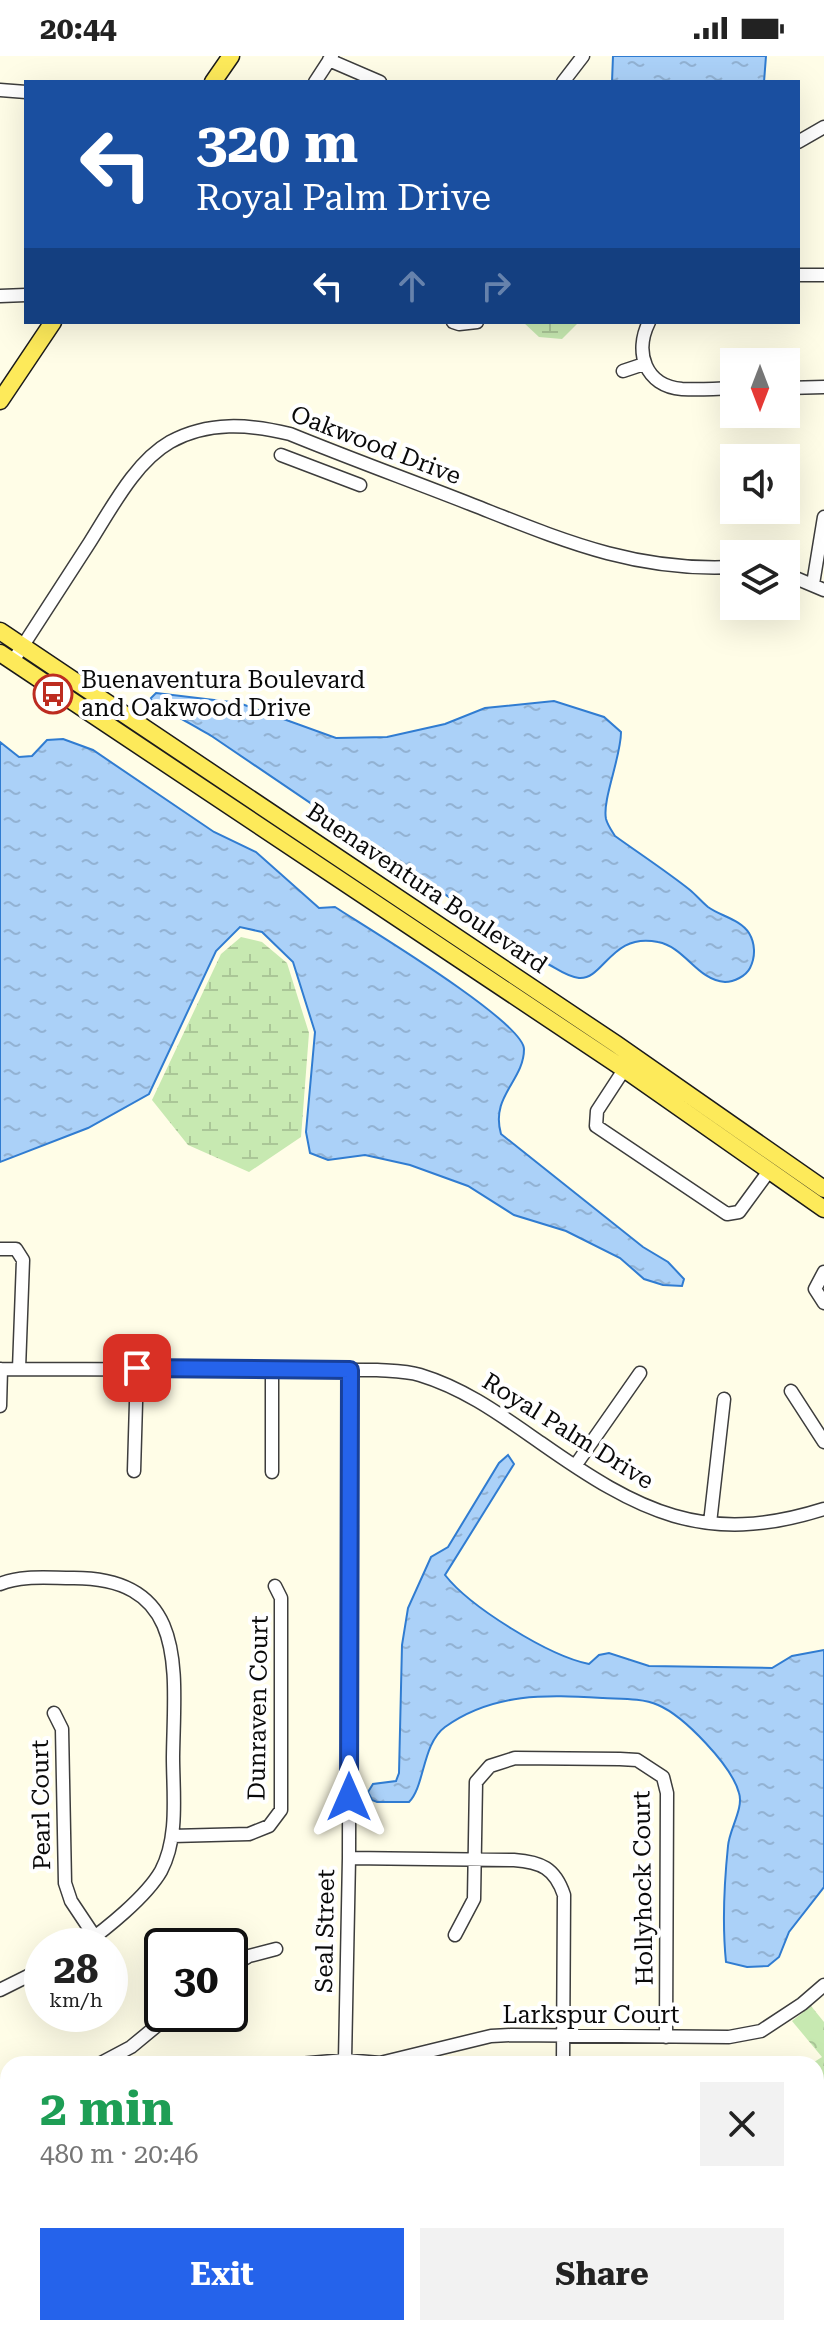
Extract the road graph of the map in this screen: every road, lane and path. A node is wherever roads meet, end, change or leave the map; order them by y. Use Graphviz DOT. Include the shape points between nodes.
graph roads {
  1 [pos="231,56"];
  2 [pos="583,56"];
  3 [pos="331,58"];
  4 [pos="214,80"];
  5 [pos="316,80"];
  6 [pos="376,80"];
  7 [pos="565,80"];
  8 [pos="0,90"];
  9 [pos="24,92"];
  10 [pos="824,127"];
  11 [pos="800,141"];
  12 [pos="800,275"];
  13 [pos="824,275"];
  14 [pos="24,295"];
  15 [pos="0,296"];
  16 [pos="52,324"];
  17 [pos="648,324"];
  18 [pos="644,364"];
  19 [pos="623,371"];
  20 [pos="824,387"];
  21 [pos="720,388"];
  22 [pos="800,388"];
  23 [pos="0,401"];
  24 [pos="281,455"];
  25 [pos="360,485"];
  26 [pos="824,517"];
  27 [pos="720,567"];
  28 [pos="800,580"];
  29 [pos="819,587"];
  30 [pos="0,631"];
  31 [pos="23,645"];
  32 [pos="6,657"];
  33 [pos="611,1051"];
  34 [pos="629,1063"];
  35 [pos="769,1171"];
  36 [pos="822,1197"];
  37 [pos="0,1249"];
  38 [pos="824,1272"];
  39 [pos="824,1303"];
  40 [pos="137,1368"];
  41 [pos="0,1369"];
  42 [pos="19,1369"];
  43 [pos="272,1369"];
  44 [pos="350,1370"];
  45 [pos="640,1373"];
  46 [pos="791,1391"];
  47 [pos="724,1399"];
  48 [pos="0,1406"];
  49 [pos="824,1442"];
  50 [pos="575,1466"];
  51 [pos="134,1471"];
  52 [pos="272,1472"];
  53 [pos="824,1509"];
  54 [pos="710,1523"];
  55 [pos="0,1584"];
  56 [pos="275,1586"];
  57 [pos="54,1713"];
  58 [pos="172,1836"];
  59 [pos="349,1858"];
  60 [pos="474,1860"];
  61 [pos="89,1928"];
  62 [pos="105,1928"];
  63 [pos="455,1935"];
  64 [pos="276,1949"];
  65 [pos="248,1957"];
  66 [pos="24,1978"];
  67 [pos="824,1985"];
  68 [pos="0,1990"];
  69 [pos="149,2032"];
  70 [pos="563,2036"];
  71 [pos="666,2037"];
  72 [pos="114,2056"];
  73 [pos="345,2056"];
  74 [pos="418,2056"];
  75 [pos="563,2056"];
  1 -- 4 [label="main road"];
  2 -- 7 [label="street"];
  3 -- 5 [label="street"];
  3 -- 6 [label="street"];
  8 -- 9 [label="street"];
  10 -- 11 [label="street"];
  12 -- 13 [label="street"];
  14 -- 15 [label="street"];
  16 -- 23 [label="main road"];
  17 -- 18 [label="street"];
  18 -- 19 [label="street"];
  18 -- 21 [label="street" via="667,385"];
  20 -- 22 [label="street"];
  24 -- 25 [label="street"];
  26 -- 29 [label="street"];
  27 -- 31 [label="street, Oakwood Drive" via="620,558 547,535 290,434 231,425 195,431 147,462"];
  28 -- 29 [label="street"];
  30 -- 31 [label="main road, Buenaventura Boulevard"];
  31 -- 32 [label="street, Oakwood Drive"];
  31 -- 33 [label="main road, Buenaventura Boulevard"];
  32 -- 33 [label="main road, Buenaventura Boulevard"];
  33 -- 34 [label="main road, Buenaventura Boulevard"];
  34 -- 35 [label="main road, Buenaventura Boulevard"];
  34 -- 35 [label="street" via="597,1111 596,1126 727,1214 739,1212"];
  34 -- 36 [label="main road, Buenaventura Boulevard"];
  35 -- 36 [label="main road, Buenaventura Boulevard"];
  37 -- 42 [label="street" via="16,1249 23,1260"];
  38 -- 39 [label="street" via="815,1289"];
  40 -- 42 [label="street, Royal Palm Drive"];
  40 -- 43 [label="street, Royal Palm Drive"];
  40 -- 51 [label="street"];
  41 -- 42 [label="street, Royal Palm Drive"];
  41 -- 48 [label="street"];
  43 -- 44 [label="street, Royal Palm Drive"];
  43 -- 52 [label="street"];
  44 -- 50 [label="street, Royal Palm Drive" via="417,1374 451,1386"];
  44 -- 59 [label="street, Seal Street"];
  45 -- 50 [label="street"];
  46 -- 49 [label="street"];
  47 -- 54 [label="street"];
  50 -- 54 [label="street, Royal Palm Drive" via="637,1503"];
  53 -- 54 [label="street, Royal Palm Drive" via="750,1525"];
  55 -- 58 [label="street" via="13,1578 89,1578 125,1585 154,1605 170,1640 174,1673"];
  56 -- 58 [label="street, Dunraven Court" via="281,1598 281,1810 269,1826 249,1834"];
  57 -- 61 [label="street, Pearl Court" via="62,1729 65,1883"];
  58 -- 62 [label="street" via="161,1871"];
  59 -- 60 [label="street"];
  59 -- 73 [label="street, Seal Street"];
  60 -- 63 [label="street" via="474,1899"];
  60 -- 70 [label="street" via="538,1862 560,1883"];
  60 -- 71 [label="street, Hollyhock Court" via="476,1782 490,1766 515,1758 637,1760 663,1777 668,1805"];
  64 -- 65 [label="street"];
  66 -- 68 [label="street"];
  67 -- 71 [label="street, Larkspur Court" via="761,2031"];
  69 -- 72 [label="street"];
  70 -- 71 [label="street, Larkspur Court"];
  70 -- 74 [label="street, Larkspur Court" via="491,2036"];
  70 -- 75 [label="street"];
}
